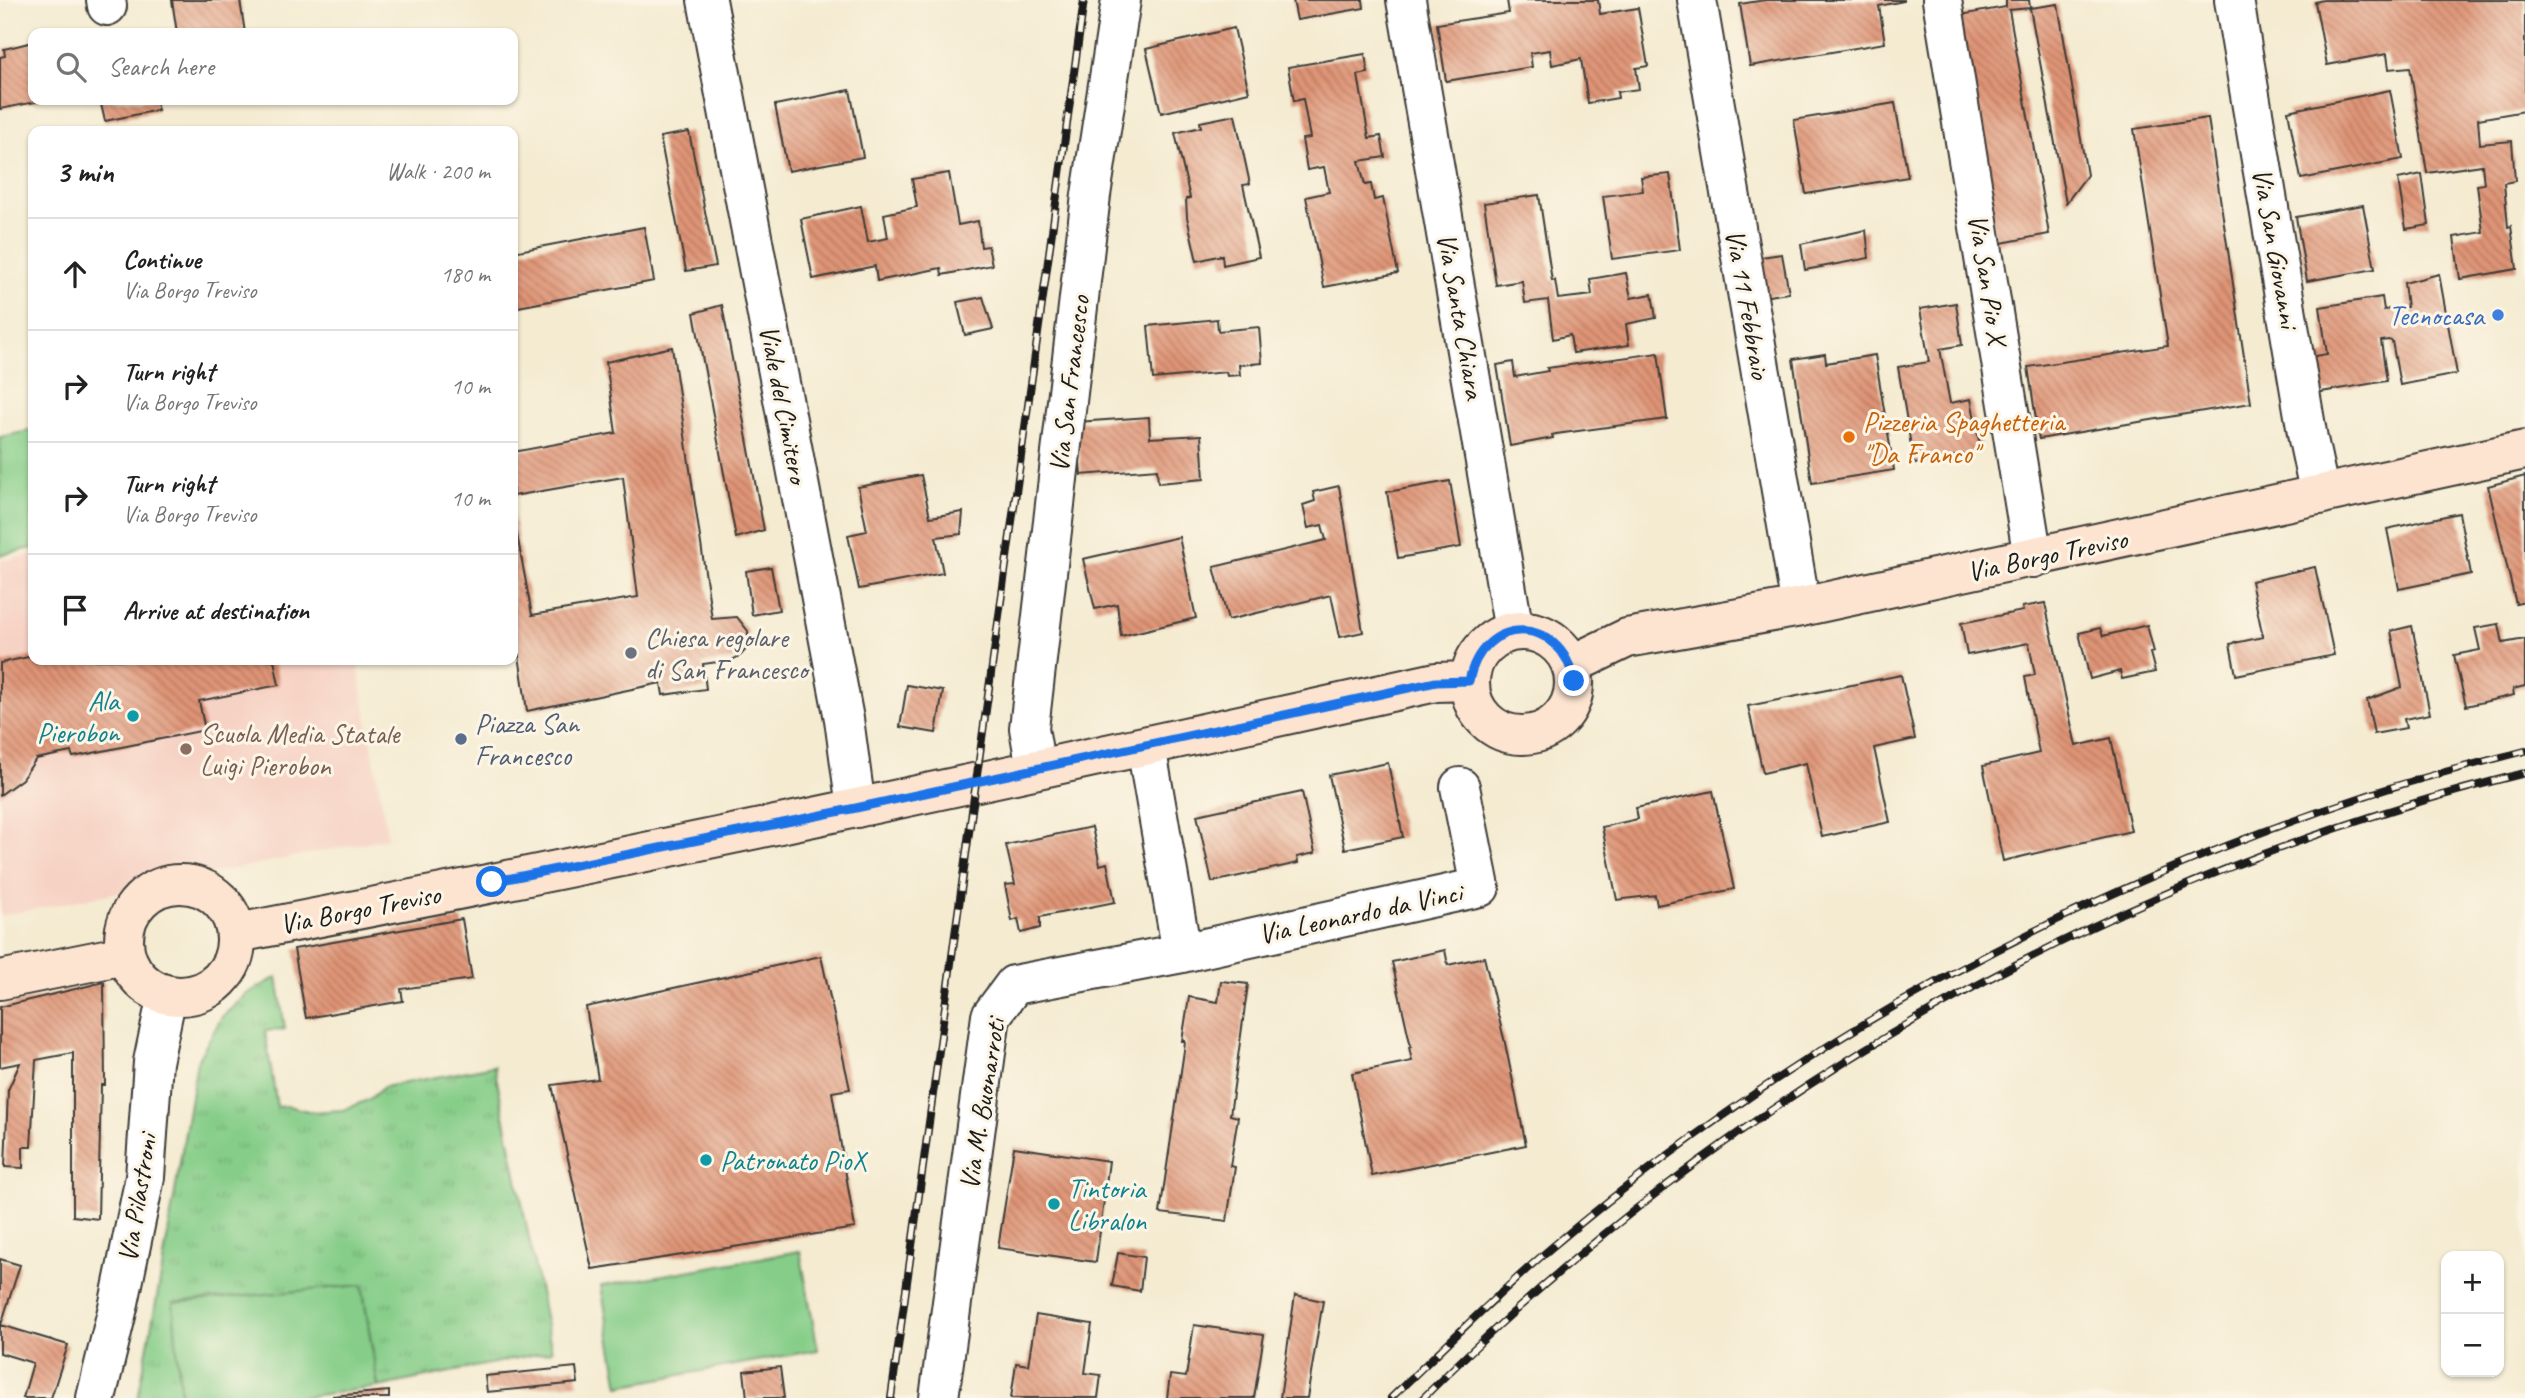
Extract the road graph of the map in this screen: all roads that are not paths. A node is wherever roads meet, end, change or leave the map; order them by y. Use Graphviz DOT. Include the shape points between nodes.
graph roads {
  1 [pos="707,0"];
  2 [pos="1121,0"];
  3 [pos="1406,0"];
  4 [pos="1697,0"];
  5 [pos="1942,0"];
  6 [pos="2234,0"];
  7 [pos="2525,450"];
  8 [pos="2320,495"];
  9 [pos="2032,558"];
  10 [pos="1801,607"];
  11 [pos="1514,631"];
  12 [pos="1571,665"];
  13 [pos="1469,681"];
  14 [pos="1146,746"];
  15 [pos="1036,769"];
  16 [pos="1460,787"];
  17 [pos="856,808"];
  18 [pos="237,933"];
  19 [pos="1182,953"];
  20 [pos="125,955"];
  21 [pos="0,981"];
  22 [pos="167,995"];
  23 [pos="96,1398"];
  24 [pos="939,1398"];
  1 -- 17 [label="street, Viale del Cimitero" via="844,719"];
  2 -- 15 [label="street, Via San Francesco" via="1091,195 1029,728"];
  3 -- 11 [label="street, Via Santa Chiara"];
  4 -- 10 [label="street, Via 11 Febbraio"];
  5 -- 9 [label="street, Via San Pio X"];
  6 -- 8 [label="street, Via San Giovanni"];
  7 -- 8 [label="street, Via Borgo Treviso"];
  8 -- 9 [label="street, Via Borgo Treviso"];
  9 -- 10 [label="street, Via Borgo Treviso"];
  10 -- 12 [label="street, Via Borgo Treviso" via="1627,638"];
  11 -- 12 [label="street" via="1549,638"];
  11 -- 13 [label="street" via="1500,635 1478,653"];
  12 -- 13 [label="street" via="1573,697 1566,711 1549,728 1527,736 1497,730 1485,721 1470,696"];
  13 -- 14 [label="street, Via Borgo Treviso" via="1436,682"];
  14 -- 15 [label="street, Via Borgo Treviso"];
  14 -- 19 [label="street"];
  15 -- 17 [label="street, Via Borgo Treviso"];
  16 -- 19 [label="street, Via Leonardo da Vinci" via="1480,887"];
  17 -- 18 [label="street, Via Borgo Treviso"];
  18 -- 20 [label="street" via="229,911 214,894 192,885 169,885 147,893 131,911 124,932"];
  18 -- 22 [label="street" via="236,955 226,974 209,989 189,997"];
  19 -- 24 [label="street, Via M. Buonarroti" via="1014,985 991,1016"];
  20 -- 21 [label="street"];
  20 -- 22 [label="street" via="141,980"];
  22 -- 23 [label="street, Via Pilastroni" via="153,1062 145,1177"];
}
